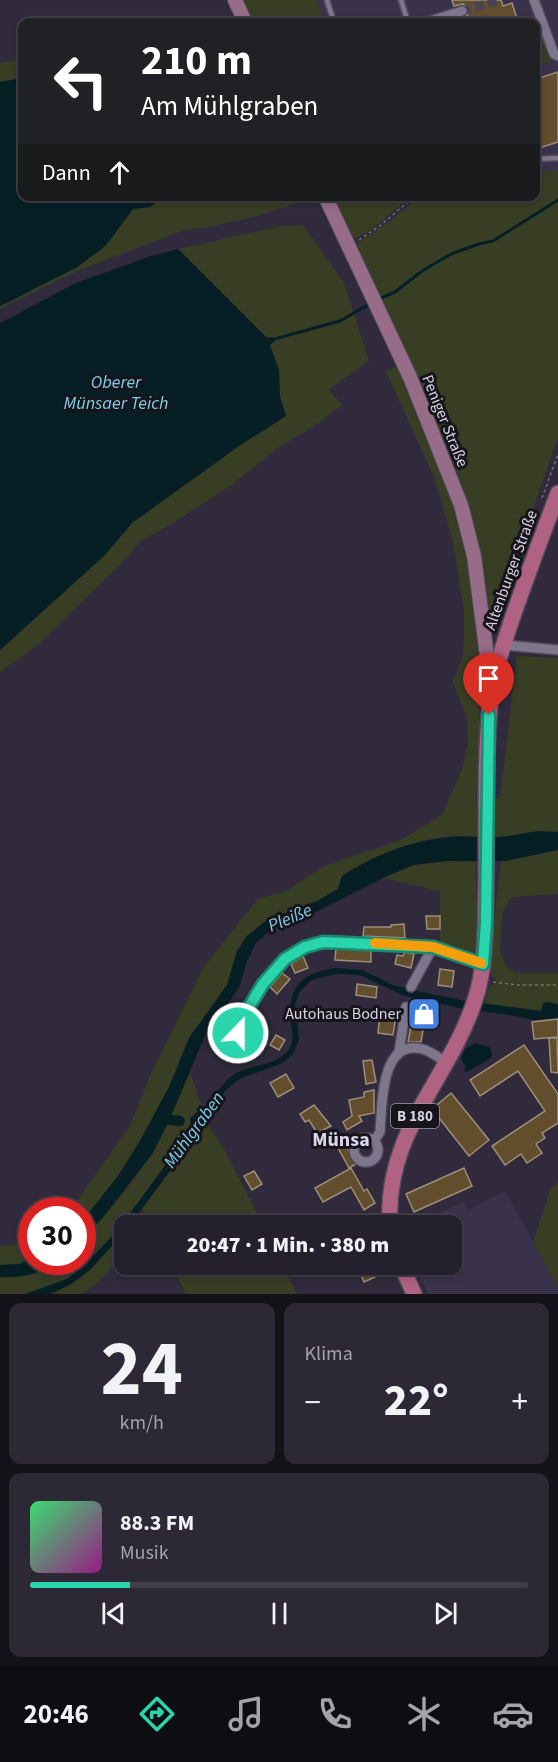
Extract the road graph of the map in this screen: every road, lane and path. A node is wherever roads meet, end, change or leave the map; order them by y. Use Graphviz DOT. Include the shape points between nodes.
graph roads {
  1 [pos="235,0"];
  2 [pos="327,0"];
  3 [pos="401,0"];
  4 [pos="534,0"];
  5 [pos="462,11"];
  6 [pos="243,18"];
  7 [pos="333,18"];
  8 [pos="407,18"];
  9 [pos="440,18"];
  10 [pos="558,56"];
  11 [pos="558,158"];
  12 [pos="540,159"];
  13 [pos="327,201"];
  14 [pos="409,201"];
  15 [pos="349,247"];
  16 [pos="558,493"];
  17 [pos="504,645"];
  18 [pos="558,650"];
  19 [pos="497,668"];
  20 [pos="433,947"];
  21 [pos="483,964"];
  22 [pos="480,980"];
  23 [pos="558,985"];
  24 [pos="411,987"];
  25 [pos="406,1007"];
  26 [pos="255,1042"];
  27 [pos="399,1052"];
  28 [pos="447,1063"];
  29 [pos="374,1141"];
  30 [pos="378,1153"];
  31 [pos="396,1161"];
  32 [pos="390,1215"];
  33 [pos="406,1275"];
  34 [pos="414,1294"];
  1 -- 6 [label="street"];
  2 -- 7 [label="lane"];
  3 -- 8 [label="lane"];
  4 -- 10 [label="street"];
  5 -- 9 [label="street"];
  11 -- 12 [label="lane"];
  13 -- 15 [label="street, Peniger Straße"];
  14 -- 15 [label="path"];
  15 -- 19 [label="street, Peniger Straße" via="410,377 461,505 474,556 487,656"];
  16 -- 17 [label="main road, Altenburger Straße / B 180"];
  17 -- 18 [label="street"];
  17 -- 19 [label="main road, Altenburger Straße / B 180"];
  19 -- 21 [label="main road, Altenburger Straße / B 180" via="488,728"];
  20 -- 21 [label="street"];
  20 -- 24 [label="street"];
  20 -- 26 [label="street" via="338,941 305,947 285,959 263,984 238,1025 238,1033"];
  21 -- 22 [label="main road, B 180"];
  22 -- 23 [label="path"];
  22 -- 28 [label="main road, B 180" via="470,1016"];
  25 -- 27 [label="street"];
  27 -- 28 [label="street" via="409,1048 425,1050"];
  27 -- 29 [label="street" via="387,1068 380,1132"];
  28 -- 31 [label="main road, B 180" via="409,1127"];
  29 -- 30 [label="street"];
  29 -- 30 [label="street" via="362,1139 354,1152 365,1162"];
  30 -- 31 [label="street"];
  31 -- 32 [label="main road, B 180"];
  33 -- 34 [label="main road"];
}
